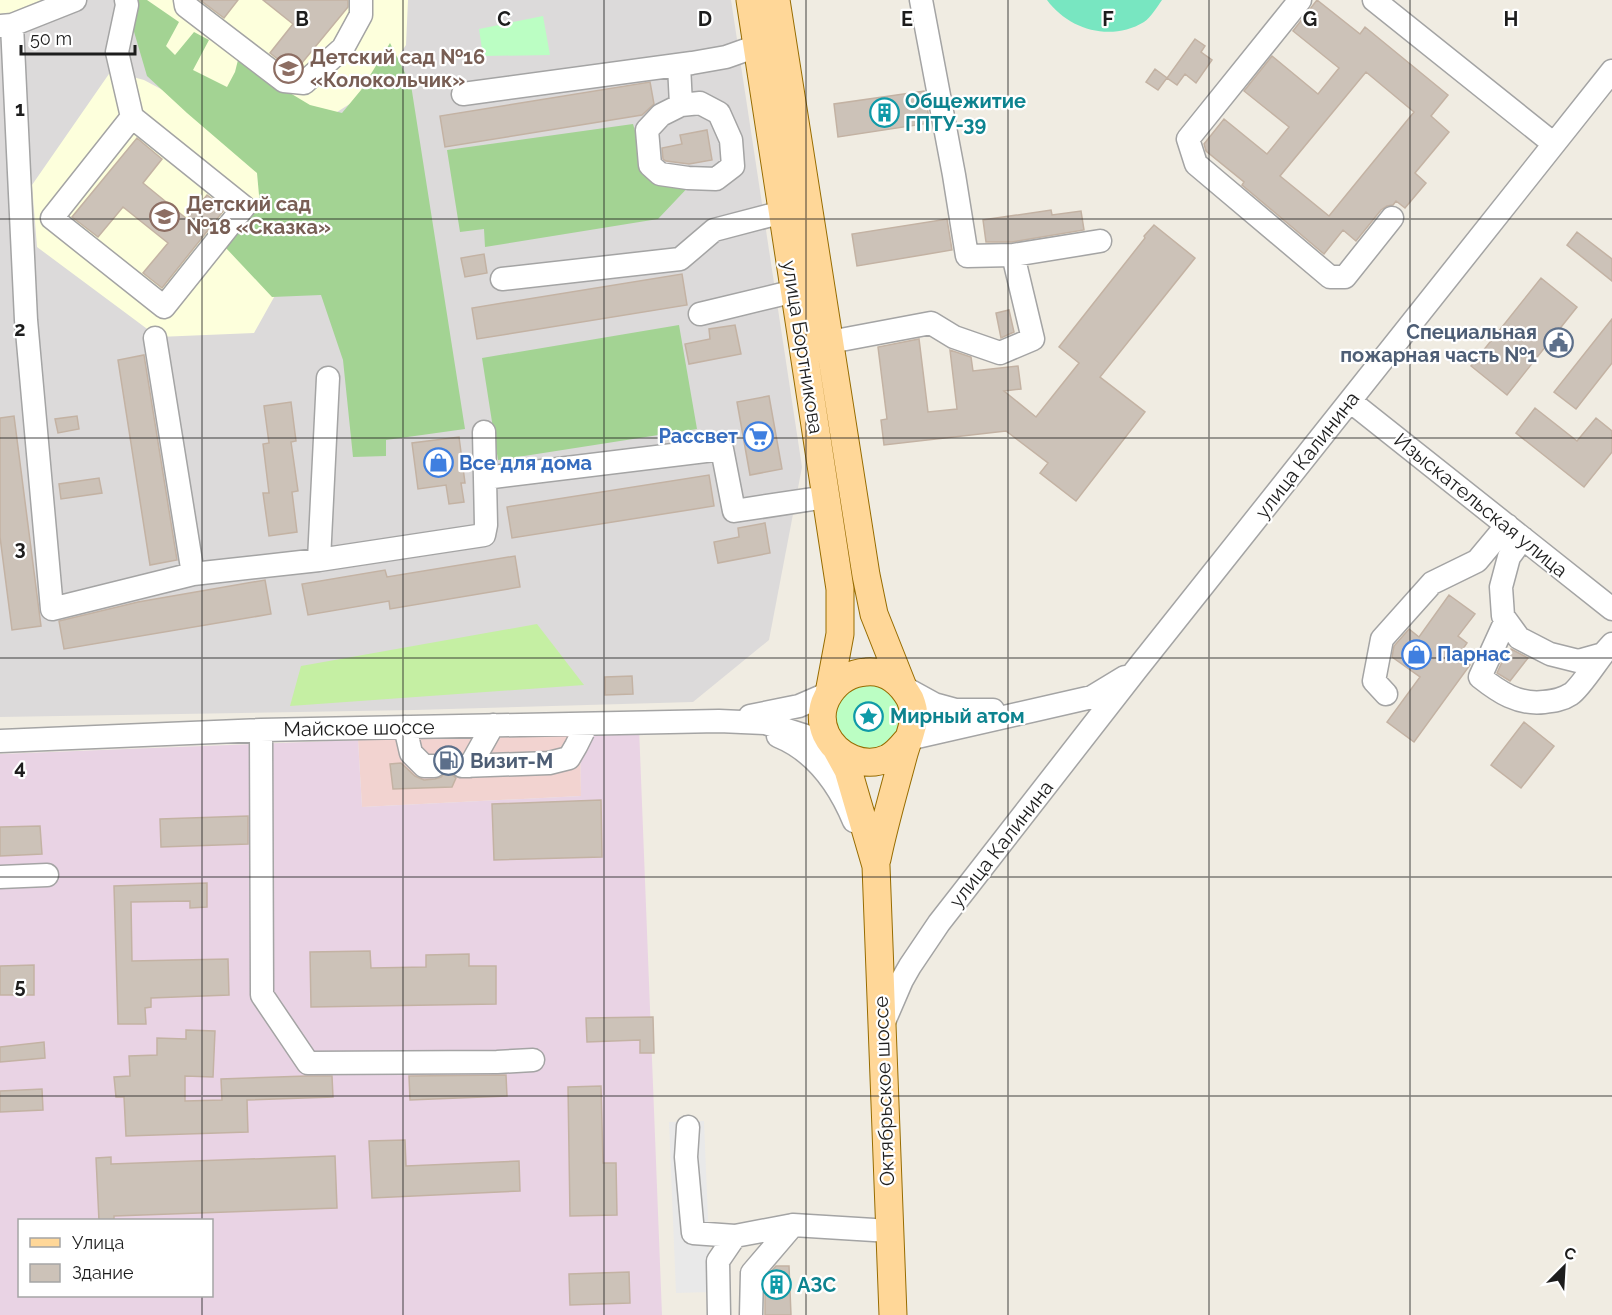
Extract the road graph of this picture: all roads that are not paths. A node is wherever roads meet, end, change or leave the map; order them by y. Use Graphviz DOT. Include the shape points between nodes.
graph roads {
  1 [pos="75,0"];
  2 [pos="126,0"];
  3 [pos="185,0"];
  4 [pos="361,0"];
  5 [pos="750,0"];
  6 [pos="776,0"];
  7 [pos="921,0"];
  8 [pos="1300,0"];
  9 [pos="1374,0"];
  10 [pos="6,26"];
  11 [pos="758,46"];
  12 [pos="679,65"];
  13 [pos="1612,71"];
  14 [pos="463,94"];
  15 [pos="681,105"];
  16 [pos="132,117"];
  17 [pos="1554,144"];
  18 [pos="783,212"];
  19 [pos="1392,218"];
  20 [pos="1100,241"];
  21 [pos="1013,255"];
  22 [pos="502,279"];
  23 [pos="795,291"];
  24 [pos="700,314"];
  25 [pos="155,338"];
  26 [pos="830,342"];
  27 [pos="328,378"];
  28 [pos="1350,400"];
  29 [pos="484,432"];
  30 [pos="485,478"];
  31 [pos="826,497"];
  32 [pos="1515,531"];
  33 [pos="319,560"];
  34 [pos="193,574"];
  35 [pos="1612,609"];
  36 [pos="1506,620"];
  37 [pos="1608,649"];
  38 [pos="1136,670"];
  39 [pos="903,687"];
  40 [pos="829,693"];
  41 [pos="1386,693"];
  42 [pos="1034,710"];
  43 [pos="719,721"];
  44 [pos="587,724"];
  45 [pos="494,726"];
  46 [pos="405,727"];
  47 [pos="261,730"];
  48 [pos="908,739"];
  49 [pos="0,741"];
  50 [pos="837,750"];
  51 [pos="434,766"];
  52 [pos="876,866"];
  53 [pos="47,875"];
  54 [pos="0,877"];
  55 [pos="882,1027"];
  56 [pos="533,1060"];
  57 [pos="688,1127"];
  58 [pos="793,1226"];
  59 [pos="890,1231"];
  60 [pos="735,1236"];
  61 [pos="719,1315"];
  62 [pos="751,1315"];
  63 [pos="893,1315"];
  1 -- 10 [label="street"];
  2 -- 16 [label="street" via="117,52"];
  3 -- 4 [label="street" via="186,6 284,81 304,83 343,48 361,15"];
  5 -- 11 [label="main road, улица Бортникова"];
  6 -- 26 [label="main road, улица Бортникова"];
  7 -- 21 [label="street" via="967,256"];
  8 -- 19 [label="street" via="1188,139 1196,164 1330,277 1345,277"];
  9 -- 17 [label="street"];
  10 -- 34 [label="street" via="26,320 52,609"];
  11 -- 12 [label="street" via="726,57"];
  11 -- 18 [label="main road, улица Бортникова"];
  12 -- 14 [label="street"];
  12 -- 15 [label="street"];
  13 -- 17 [label="street, улица Калинина"];
  16 -- 16 [label="street" via="52,218 164,307 244,207"];
  17 -- 28 [label="street, улица Калинина"];
  18 -- 22 [label="street" via="714,230 680,259"];
  18 -- 23 [label="main road, улица Бортникова"];
  20 -- 21 [label="street"];
  21 -- 26 [label="street" via="1033,339 1000,353 954,337 931,323"];
  23 -- 24 [label="street"];
  23 -- 31 [label="main road, улица Бортникова"];
  25 -- 34 [label="street"];
  26 -- 39 [label="main road, улица Бортникова" via="874,614"];
  27 -- 33 [label="street"];
  28 -- 32 [label="street, Изыскательская улица"];
  28 -- 38 [label="street, улица Калинина"];
  29 -- 30 [label="street"];
  30 -- 31 [label="street" via="722,449 734,511"];
  30 -- 33 [label="street" via="484,535"];
  31 -- 40 [label="main road, улица Бортникова" via="840,589 840,634"];
  32 -- 35 [label="street, Изыскательская улица"];
  32 -- 36 [label="street" via="1501,587"];
  32 -- 41 [label="street" via="1477,561 1432,583 1383,639 1374,681"];
  33 -- 34 [label="street"];
  36 -- 37 [label="street" via="1518,638 1550,654 1578,661"];
  36 -- 37 [label="street" via="1480,677 1516,700 1556,701 1572,694"];
  38 -- 42 [label="street, улица Калинина" via="1092,697"];
  38 -- 55 [label="street, улица Калинина" via="939,923 902,980"];
  39 -- 40 [label="main road" via="889,676 873,671 842,680"];
  39 -- 42 [label="street, улица Калинина" via="934,704 956,710"];
  39 -- 48 [label="main road" via="912,703 914,718"];
  40 -- 43 [label="street, Майское шоссе" via="799,706"];
  40 -- 50 [label="main road" via="823,715 826,734"];
  42 -- 48 [label="street, улица Калинина"];
  43 -- 44 [label="street, Майское шоссе"];
  43 -- 50 [label="street, Майское шоссе" via="765,723"];
  43 -- 52 [label="street, Майское шоссе" via="745,723 786,739 806,753 824,770 846,802"];
  44 -- 45 [label="street, Майское шоссе"];
  44 -- 45 [label="street" via="569,758 549,763 466,766"];
  45 -- 46 [label="street, Майское шоссе"];
  46 -- 47 [label="street, Майское шоссе"];
  46 -- 51 [label="street" via="411,753 424,766"];
  47 -- 49 [label="street, Майское шоссе"];
  47 -- 56 [label="street" via="262,995 308,1063"];
  48 -- 50 [label="main road" via="887,758 870,762 853,760"];
  48 -- 52 [label="main road, Октябрьское шоссе"];
  50 -- 52 [label="main road, Октябрьское шоссе" via="848,770"];
  52 -- 55 [label="main road, Октябрьское шоссе"];
  53 -- 54 [label="street"];
  55 -- 59 [label="main road, Октябрьское шоссе"];
  57 -- 60 [label="street" via="686,1157 693,1233"];
  58 -- 59 [label="street"];
  58 -- 60 [label="street"];
  58 -- 62 [label="street" via="752,1273"];
  59 -- 63 [label="main road, Октябрьское шоссе"];
  60 -- 61 [label="street" via="718,1262"];
}
